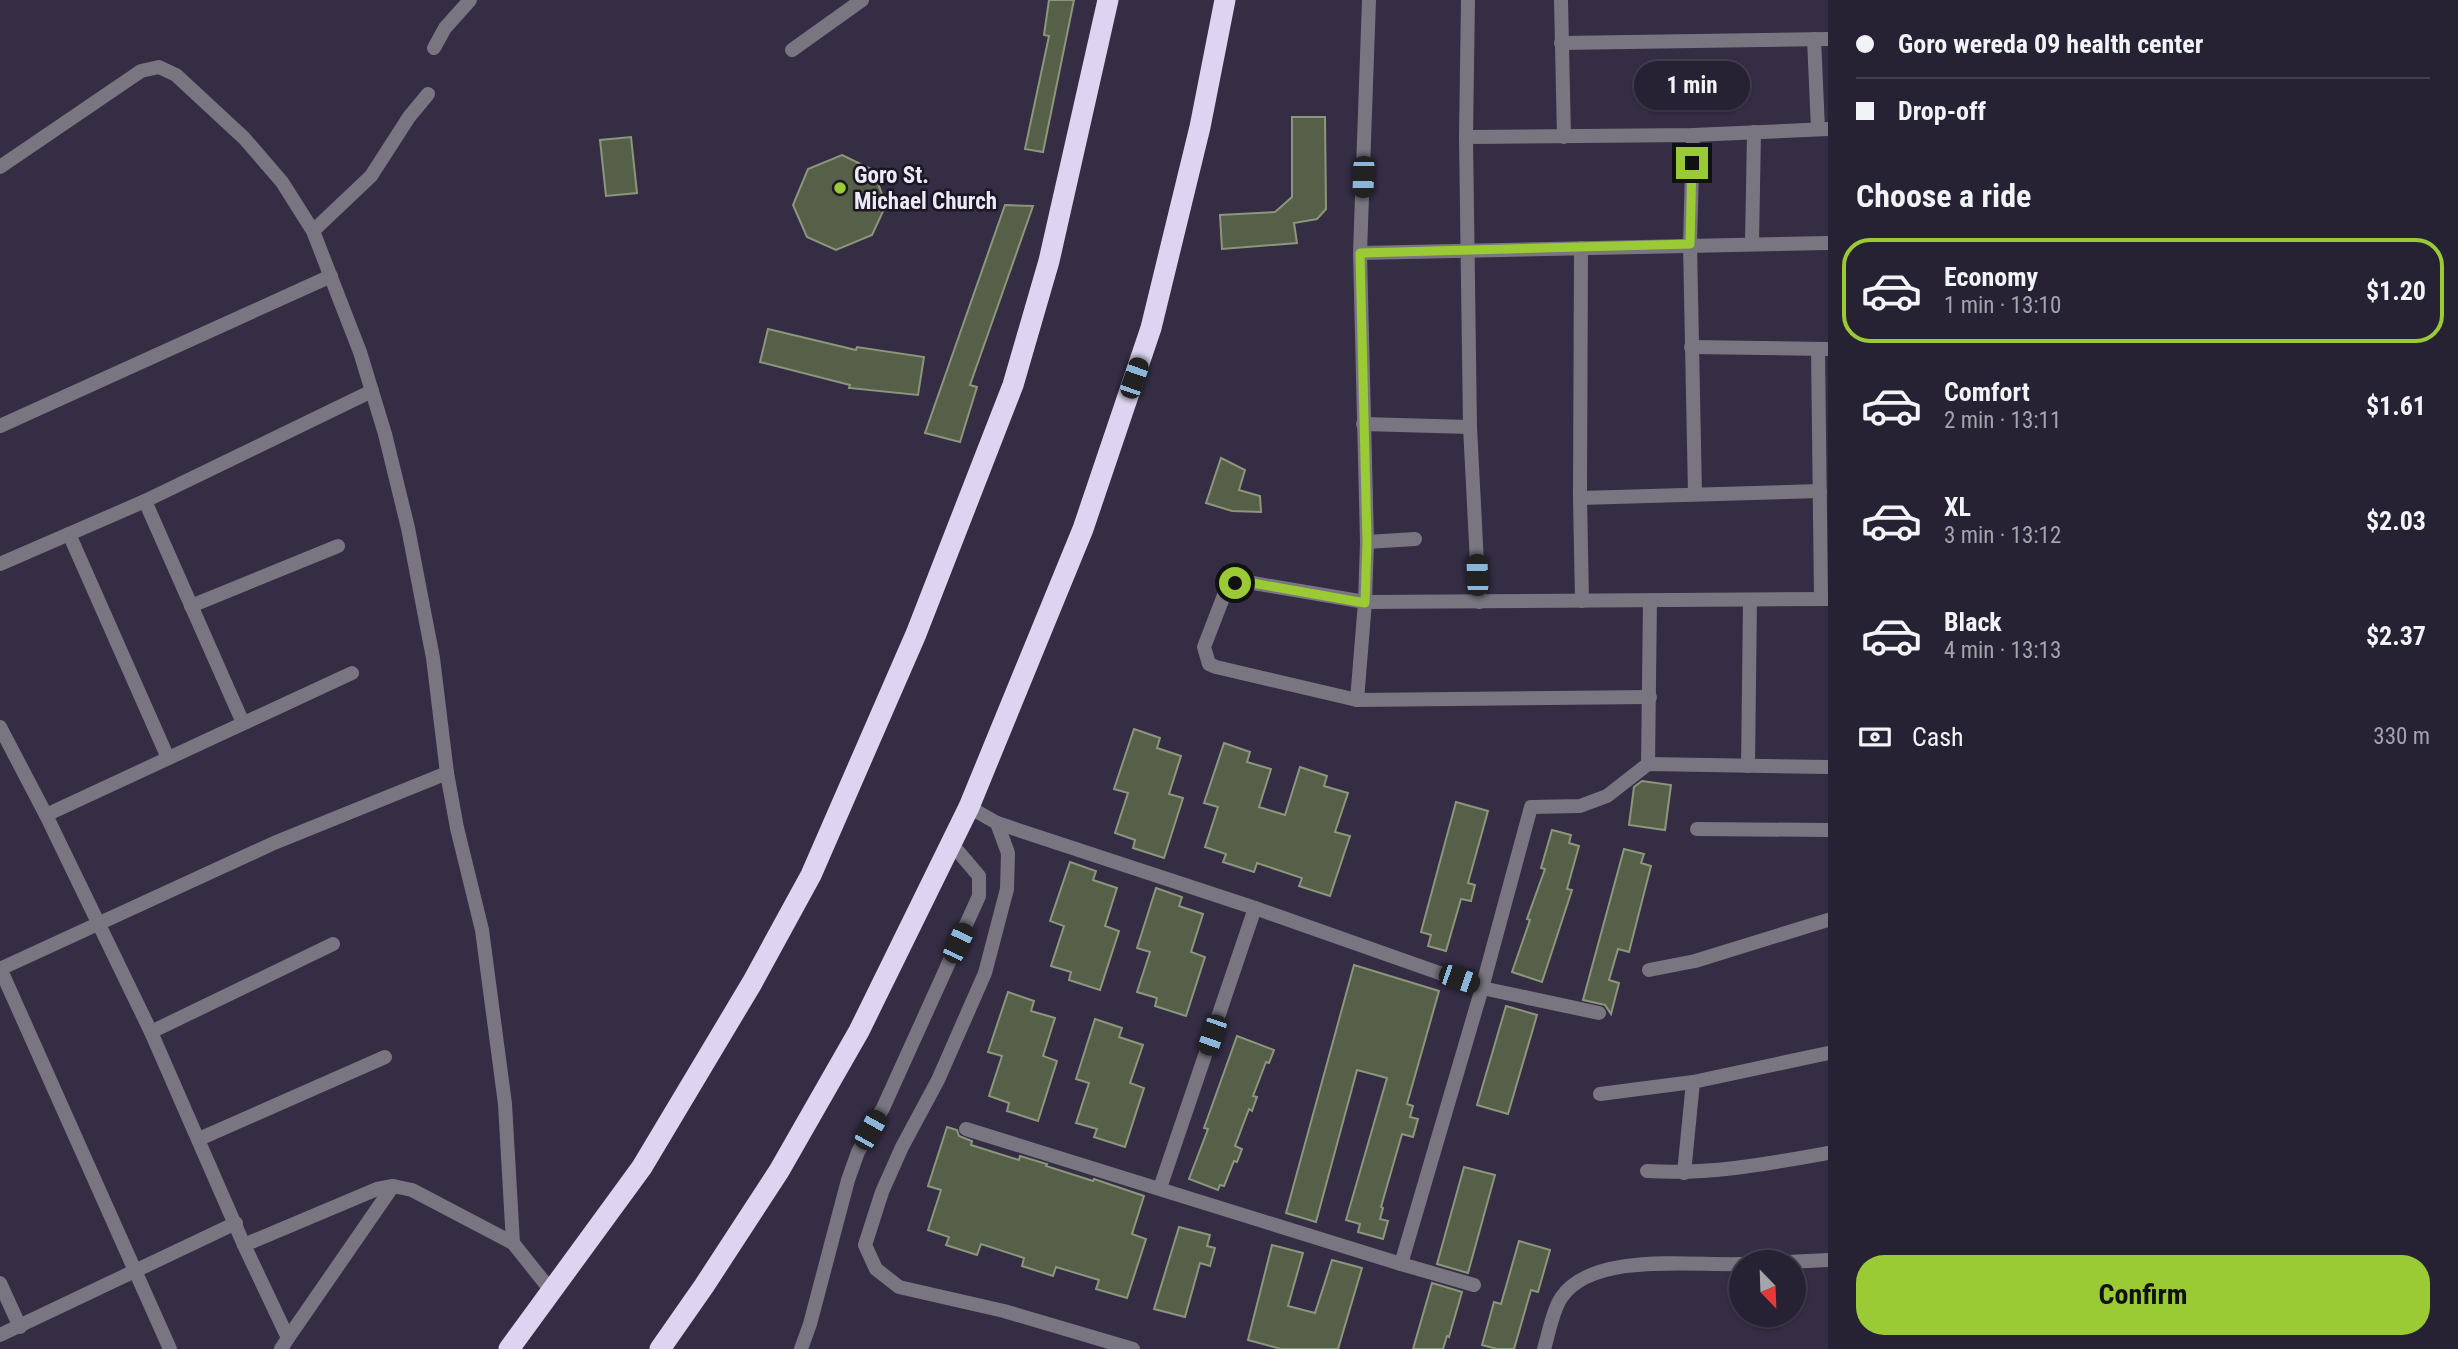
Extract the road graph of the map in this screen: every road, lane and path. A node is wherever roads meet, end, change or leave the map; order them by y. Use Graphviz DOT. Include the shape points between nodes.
graph roads {
  1 [pos="470,0"];
  2 [pos="862,0"];
  3 [pos="1108,0"];
  4 [pos="1225,0"];
  5 [pos="1369,0"];
  6 [pos="1468,0"];
  7 [pos="1561,0"];
  8 [pos="1821,39"];
  9 [pos="1561,43"];
  10 [pos="434,48"];
  11 [pos="792,50"];
  12 [pos="428,94"];
  13 [pos="1823,129"];
  14 [pos="1754,132"];
  15 [pos="1693,135"];
  16 [pos="1466,137"];
  17 [pos="1564,137"];
  18 [pos="0,167"];
  19 [pos="313,231"];
  20 [pos="1752,243"];
  21 [pos="1828,243"];
  22 [pos="1690,244"];
  23 [pos="1580,248"];
  24 [pos="1468,250"];
  25 [pos="1360,253"];
  26 [pos="331,276"];
  27 [pos="1691,347"];
  28 [pos="1823,349"];
  29 [pos="372,390"];
  30 [pos="1363,425"];
  31 [pos="0,426"];
  32 [pos="1470,427"];
  33 [pos="1820,492"];
  34 [pos="1695,494"];
  35 [pos="1580,498"];
  36 [pos="145,501"];
  37 [pos="69,534"];
  38 [pos="1415,539"];
  39 [pos="1367,542"];
  40 [pos="338,546"];
  41 [pos="0,564"];
  42 [pos="1824,599"];
  43 [pos="1650,600"];
  44 [pos="1750,600"];
  45 [pos="1479,601"];
  46 [pos="1582,601"];
  47 [pos="1365,603"];
  48 [pos="191,606"];
  49 [pos="352,673"];
  50 [pos="1650,697"];
  51 [pos="1357,700"];
  52 [pos="243,723"];
  53 [pos="0,727"];
  54 [pos="168,758"];
  55 [pos="1648,764"];
  56 [pos="1748,766"];
  57 [pos="1828,767"];
  58 [pos="447,773"];
  59 [pos="969,807"];
  60 [pos="46,815"];
  61 [pos="997,823"];
  62 [pos="1696,829"];
  63 [pos="1828,830"];
  64 [pos="951,843"];
  65 [pos="1255,908"];
  66 [pos="1828,920"];
  67 [pos="97,924"];
  68 [pos="333,944"];
  69 [pos="0,968"];
  70 [pos="1649,970"];
  71 [pos="1482,988"];
  72 [pos="1599,1013"];
  73 [pos="151,1032"];
  74 [pos="1828,1054"];
  75 [pos="385,1057"];
  76 [pos="1693,1082"];
  77 [pos="1600,1094"];
  78 [pos="966,1129"];
  79 [pos="199,1139"];
  80 [pos="1828,1153"];
  81 [pos="1647,1171"];
  82 [pos="1684,1173"];
  83 [pos="393,1186"];
  84 [pos="1160,1188"];
  85 [pos="236,1223"];
  86 [pos="513,1244"];
  87 [pos="244,1245"];
  88 [pos="1828,1260"];
  89 [pos="1806,1261"];
  90 [pos="1401,1264"];
  91 [pos="1729,1264"];
  92 [pos="135,1272"];
  93 [pos="0,1283"];
  94 [pos="1474,1285"];
  95 [pos="552,1292"];
  96 [pos="20,1326"];
  97 [pos="0,1335"];
  98 [pos="285,1344"];
  99 [pos="170,1349"];
  100 [pos="509,1349"];
  101 [pos="660,1349"];
  102 [pos="801,1349"];
  103 [pos="1133,1349"];
  104 [pos="1544,1349"];
  1 -- 10 [label="street"];
  2 -- 11 [label="street"];
  3 -- 95 [label="highway" via="1049,261 1013,385 916,634 811,874 752,983 650,1155"];
  4 -- 59 [label="highway" via="1200,127 1151,328 1083,529"];
  5 -- 25 [label="street"];
  6 -- 16 [label="street"];
  7 -- 9 [label="street"];
  8 -- 9 [label="street"];
  8 -- 13 [label="street"];
  9 -- 17 [label="street"];
  12 -- 19 [label="street" via="371,176"];
  13 -- 14 [label="street"];
  14 -- 15 [label="street"];
  14 -- 20 [label="street"];
  15 -- 17 [label="street"];
  15 -- 22 [label="street"];
  16 -- 17 [label="street"];
  16 -- 24 [label="street"];
  18 -- 19 [label="street" via="141,71 159,67 176,75 244,138 282,182"];
  19 -- 26 [label="street"];
  20 -- 21 [label="street"];
  20 -- 22 [label="street"];
  22 -- 23 [label="street"];
  22 -- 27 [label="street"];
  23 -- 24 [label="street"];
  23 -- 35 [label="street"];
  24 -- 25 [label="street"];
  24 -- 32 [label="street"];
  25 -- 30 [label="street"];
  26 -- 29 [label="street"];
  26 -- 31 [label="street"];
  27 -- 28 [label="street"];
  27 -- 34 [label="street"];
  28 -- 33 [label="street"];
  29 -- 36 [label="street"];
  29 -- 58 [label="street" via="408,528 433,658"];
  30 -- 32 [label="street"];
  30 -- 39 [label="street"];
  32 -- 45 [label="street"];
  33 -- 34 [label="street"];
  33 -- 42 [label="street"];
  34 -- 35 [label="street"];
  35 -- 46 [label="street"];
  36 -- 37 [label="street"];
  36 -- 48 [label="street"];
  37 -- 41 [label="street"];
  37 -- 54 [label="street"];
  38 -- 39 [label="street"];
  39 -- 47 [label="street"];
  40 -- 48 [label="street"];
  42 -- 44 [label="street"];
  43 -- 44 [label="street"];
  43 -- 46 [label="street"];
  43 -- 50 [label="street"];
  44 -- 56 [label="street"];
  45 -- 46 [label="street"];
  45 -- 47 [label="street"];
  47 -- 51 [label="street"];
  47 -- 51 [label="street" via="1235,583 1226,590 1204,647 1209,664 1216,667"];
  48 -- 52 [label="street"];
  49 -- 52 [label="street"];
  50 -- 51 [label="street"];
  50 -- 55 [label="street"];
  52 -- 54 [label="street"];
  53 -- 60 [label="street"];
  54 -- 60 [label="street"];
  55 -- 56 [label="street"];
  55 -- 71 [label="street" via="1607,796 1580,806 1531,807"];
  56 -- 57 [label="street"];
  58 -- 67 [label="street"];
  58 -- 86 [label="street" via="482,930 505,1104"];
  59 -- 61 [label="street"];
  59 -- 64 [label="highway"];
  60 -- 67 [label="street"];
  61 -- 65 [label="street"];
  61 -- 103 [label="street" via="1008,853 1007,888 985,973 882,1192 865,1245 876,1269 899,1287 1004,1311"];
  62 -- 63 [label="street"];
  64 -- 101 [label="highway" via="859,1031 772,1181"];
  64 -- 102 [label="street" via="979,876 979,896 883,1108 858,1152"];
  65 -- 71 [label="street"];
  65 -- 84 [label="street"];
  66 -- 70 [label="street" via="1695,961"];
  67 -- 69 [label="street"];
  67 -- 73 [label="street"];
  68 -- 73 [label="street"];
  69 -- 92 [label="street"];
  71 -- 72 [label="street"];
  71 -- 90 [label="street"];
  73 -- 79 [label="street"];
  74 -- 76 [label="street"];
  75 -- 79 [label="street"];
  76 -- 77 [label="street"];
  76 -- 82 [label="street"];
  78 -- 84 [label="street"];
  79 -- 85 [label="street"];
  80 -- 82 [label="street" via="1733,1170"];
  81 -- 82 [label="street"];
  83 -- 86 [label="street" via="412,1191"];
  83 -- 87 [label="street"];
  83 -- 98 [label="street"];
  84 -- 90 [label="street"];
  85 -- 87 [label="street"];
  85 -- 92 [label="street"];
  86 -- 95 [label="street"];
  87 -- 98 [label="street"];
  88 -- 89 [label="street"];
  90 -- 94 [label="street"];
  91 -- 104 [label="street" via="1613,1267 1581,1279 1562,1297"];
  92 -- 96 [label="street"];
  92 -- 99 [label="street"];
  93 -- 96 [label="street"];
  95 -- 100 [label="highway"];
  96 -- 97 [label="street"];
}
